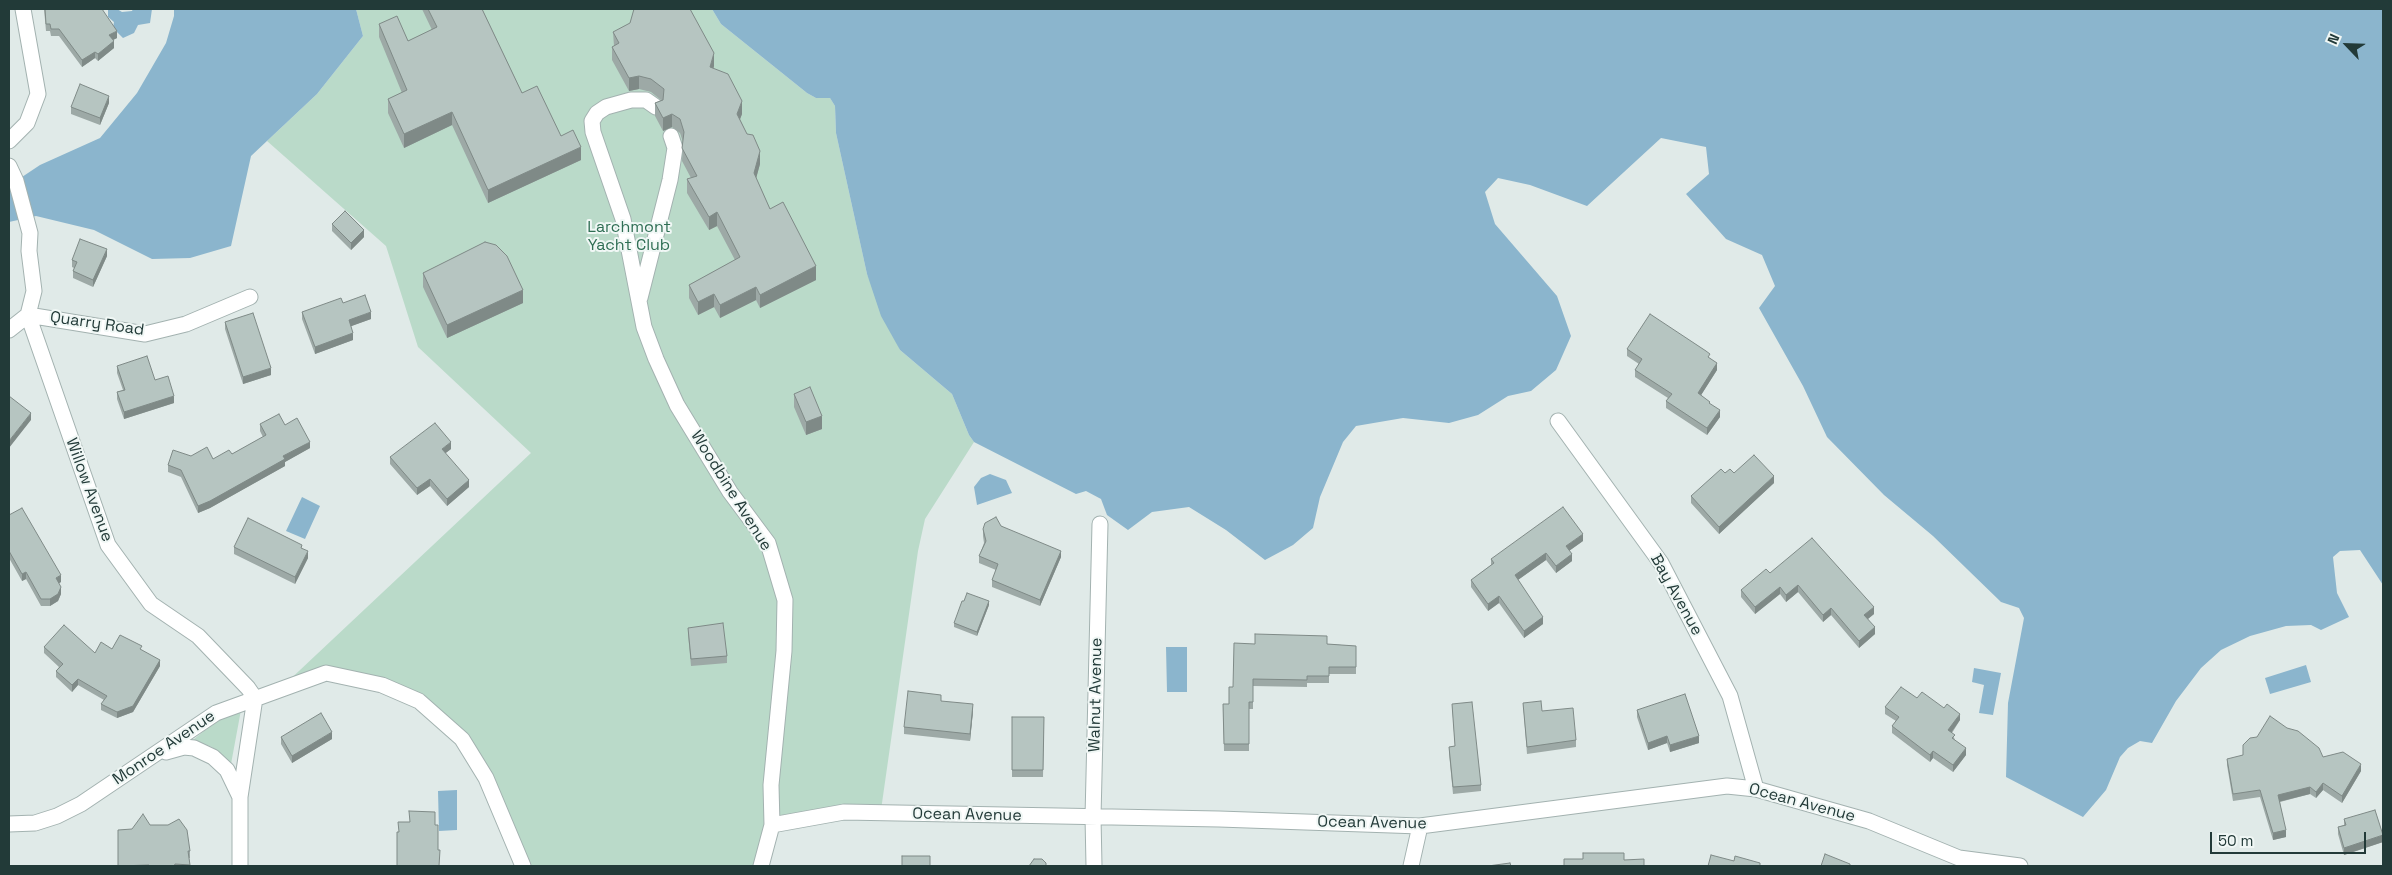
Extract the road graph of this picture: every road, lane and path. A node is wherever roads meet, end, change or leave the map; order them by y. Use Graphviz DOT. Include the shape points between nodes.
graph roads {
  1 [pos="23,9"];
  2 [pos="656,107"];
  3 [pos="671,136"];
  4 [pos="9,141"];
  5 [pos="9,166"];
  6 [pos="250,296"];
  7 [pos="639,302"];
  8 [pos="28,315"];
  9 [pos="9,330"];
  10 [pos="1558,421"];
  11 [pos="1100,524"];
  12 [pos="255,698"];
  13 [pos="155,755"];
  14 [pos="1756,788"];
  15 [pos="240,797"];
  16 [pos="1093,817"];
  17 [pos="9,824"];
  18 [pos="772,825"];
  19 [pos="1420,826"];
  20 [pos="1963,862"];
  21 [pos="240,866"];
  22 [pos="524,866"];
  23 [pos="761,866"];
  24 [pos="1094,866"];
  25 [pos="1411,866"];
  26 [pos="2020,866"];
  1 -- 4 [label="street" via="38,94 27,123"];
  2 -- 7 [label="street, Woodbine Avenue" via="646,100 631,100 606,107 592,121 623,218"];
  3 -- 7 [label="street, Woodbine Avenue" via="675,148 670,180"];
  5 -- 8 [label="street" via="30,234 34,291"];
  6 -- 8 [label="street, Quarry Road" via="186,324 145,334"];
  7 -- 18 [label="street, Woodbine Avenue" via="644,327 677,405 730,492 768,543 785,600 784,651 770,785"];
  8 -- 9 [label="street"];
  8 -- 12 [label="street, Willow Avenue" via="108,545 151,604 198,636"];
  10 -- 14 [label="street, Bay Avenue" via="1661,563 1730,696"];
  11 -- 16 [label="street, Walnut Avenue"];
  12 -- 13 [label="street, Monroe Avenue" via="216,713"];
  12 -- 15 [label="street"];
  12 -- 22 [label="street, Monroe Avenue" via="326,673 382,685 419,701 462,739 486,778"];
  13 -- 15 [label="street" via="184,747 204,751 228,770"];
  13 -- 17 [label="street, Monroe Avenue" via="57,816 35,823"];
  14 -- 19 [label="street, Ocean Avenue" via="1727,786"];
  14 -- 20 [label="street, Ocean Avenue" via="1869,821"];
  15 -- 21 [label="street"];
  16 -- 18 [label="street, Ocean Avenue" via="844,812"];
  16 -- 19 [label="street, Ocean Avenue"];
  16 -- 24 [label="street, Walnut Avenue"];
  18 -- 23 [label="street, Woodbine Avenue"];
  19 -- 25 [label="street"];
  20 -- 26 [label="street, Ocean Avenue"];
}
